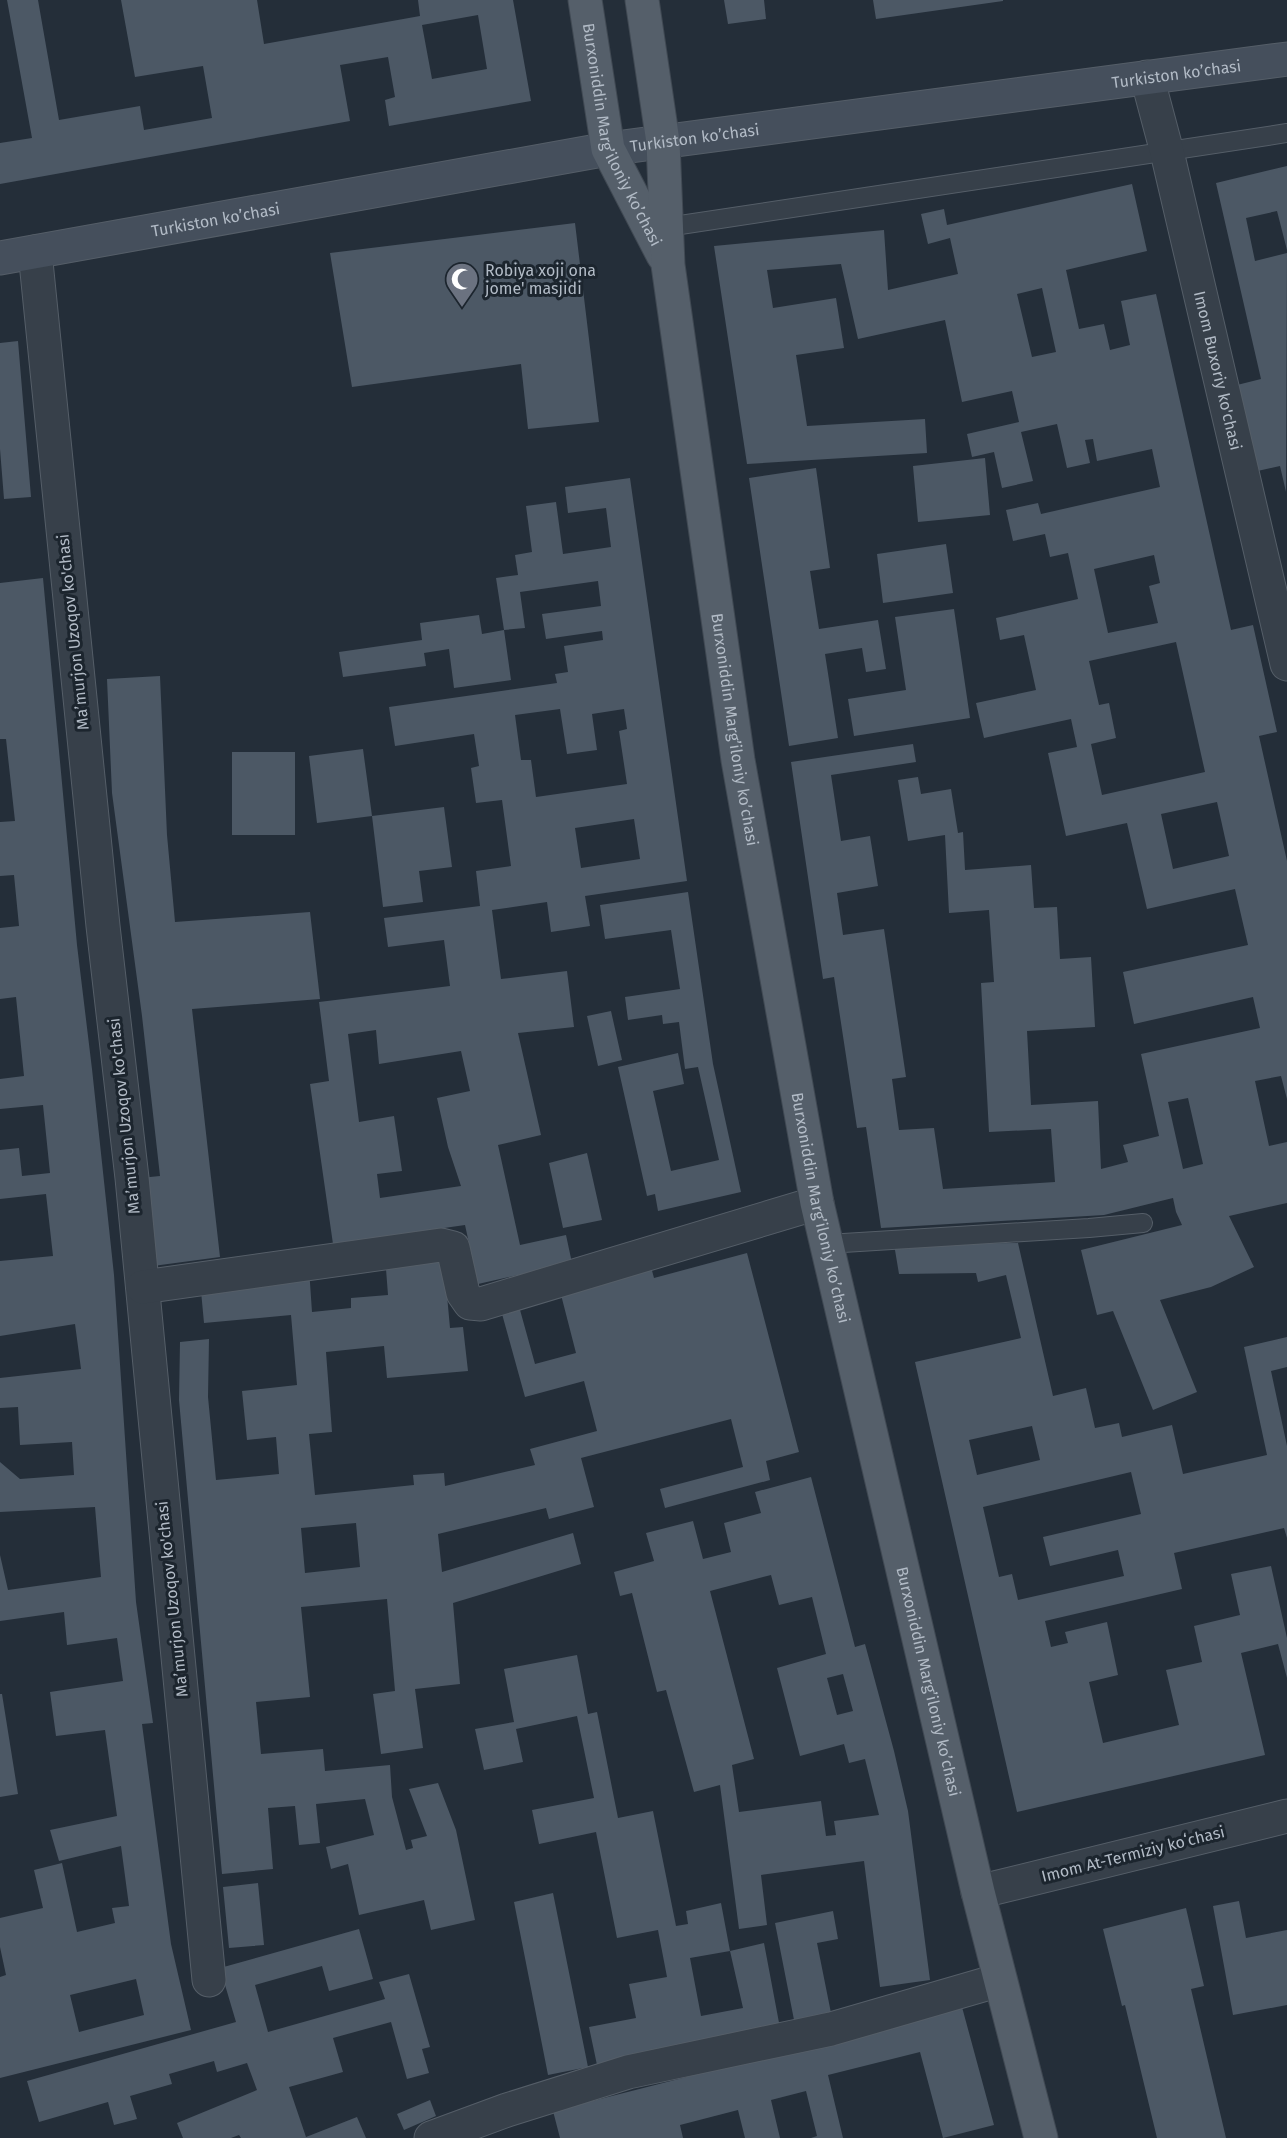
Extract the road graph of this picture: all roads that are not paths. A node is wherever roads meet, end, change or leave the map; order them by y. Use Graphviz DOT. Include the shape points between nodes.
graph roads {
  1 [pos="585,0"];
  2 [pos="642,0"];
  3 [pos="1287,58"];
  4 [pos="1147,77"];
  5 [pos="1287,133"];
  6 [pos="663,142"];
  7 [pos="608,150"];
  8 [pos="1167,152"];
  9 [pos="667,227"];
  10 [pos="35,252"];
  11 [pos="0,258"];
  12 [pos="668,265"];
  13 [pos="1287,664"];
  14 [pos="817,1203"];
  15 [pos="1143,1223"];
  16 [pos="827,1244"];
  17 [pos="143,1287"];
  18 [pos="1287,1816"];
  19 [pos="978,1892"];
  20 [pos="209,1980"];
  21 [pos="1000,1980"];
  22 [pos="431,2138"];
  23 [pos="1041,2138"];
  1 -- 7 [label="main road, Burxoniddin Marg’iloniy ko’chasi"];
  2 -- 6 [label="main road, Burxoniddin Marg’iloniy ko’chasi"];
  3 -- 4 [label="main road, Turkiston ko’chasi"];
  4 -- 6 [label="main road, Turkiston ko’chasi"];
  4 -- 8 [label="street, Imom Buxoriy ko'chasi"];
  5 -- 8 [label="lane"];
  6 -- 7 [label="main road, Turkiston ko’chasi"];
  6 -- 9 [label="main road, Burxoniddin Marg’iloniy ko’chasi"];
  7 -- 10 [label="main road, Turkiston ko’chasi"];
  7 -- 12 [label="main road, Burxoniddin Marg’iloniy ko’chasi"];
  8 -- 9 [label="lane"];
  8 -- 13 [label="street, Imom Buxoriy ko'chasi"];
  9 -- 12 [label="main road, Burxoniddin Marg’iloniy ko’chasi"];
  10 -- 11 [label="main road, Turkiston ko’chasi"];
  10 -- 17 [label="street, Maʼmurjon Uzoqov ko'chasi"];
  12 -- 14 [label="main road, Burxoniddin Marg’iloniy ko’chasi" via="738,760"];
  14 -- 16 [label="main road, Burxoniddin Marg’iloniy ko’chasi"];
  14 -- 17 [label="street" via="481,1304 470,1303 463,1293 453,1248 441,1245"];
  15 -- 16 [label="lane"];
  16 -- 19 [label="main road, Burxoniddin Marg’iloniy ko’chasi"];
  17 -- 20 [label="street, Maʼmurjon Uzoqov ko'chasi"];
  18 -- 19 [label="street, Imom At-Termiziy koʻchasi"];
  19 -- 21 [label="main road, Burxoniddin Marg’iloniy ko’chasi"];
  21 -- 22 [label="street" via="831,2029 628,2072"];
  21 -- 23 [label="main road, Burxoniddin Marg’iloniy ko’chasi"];
}
